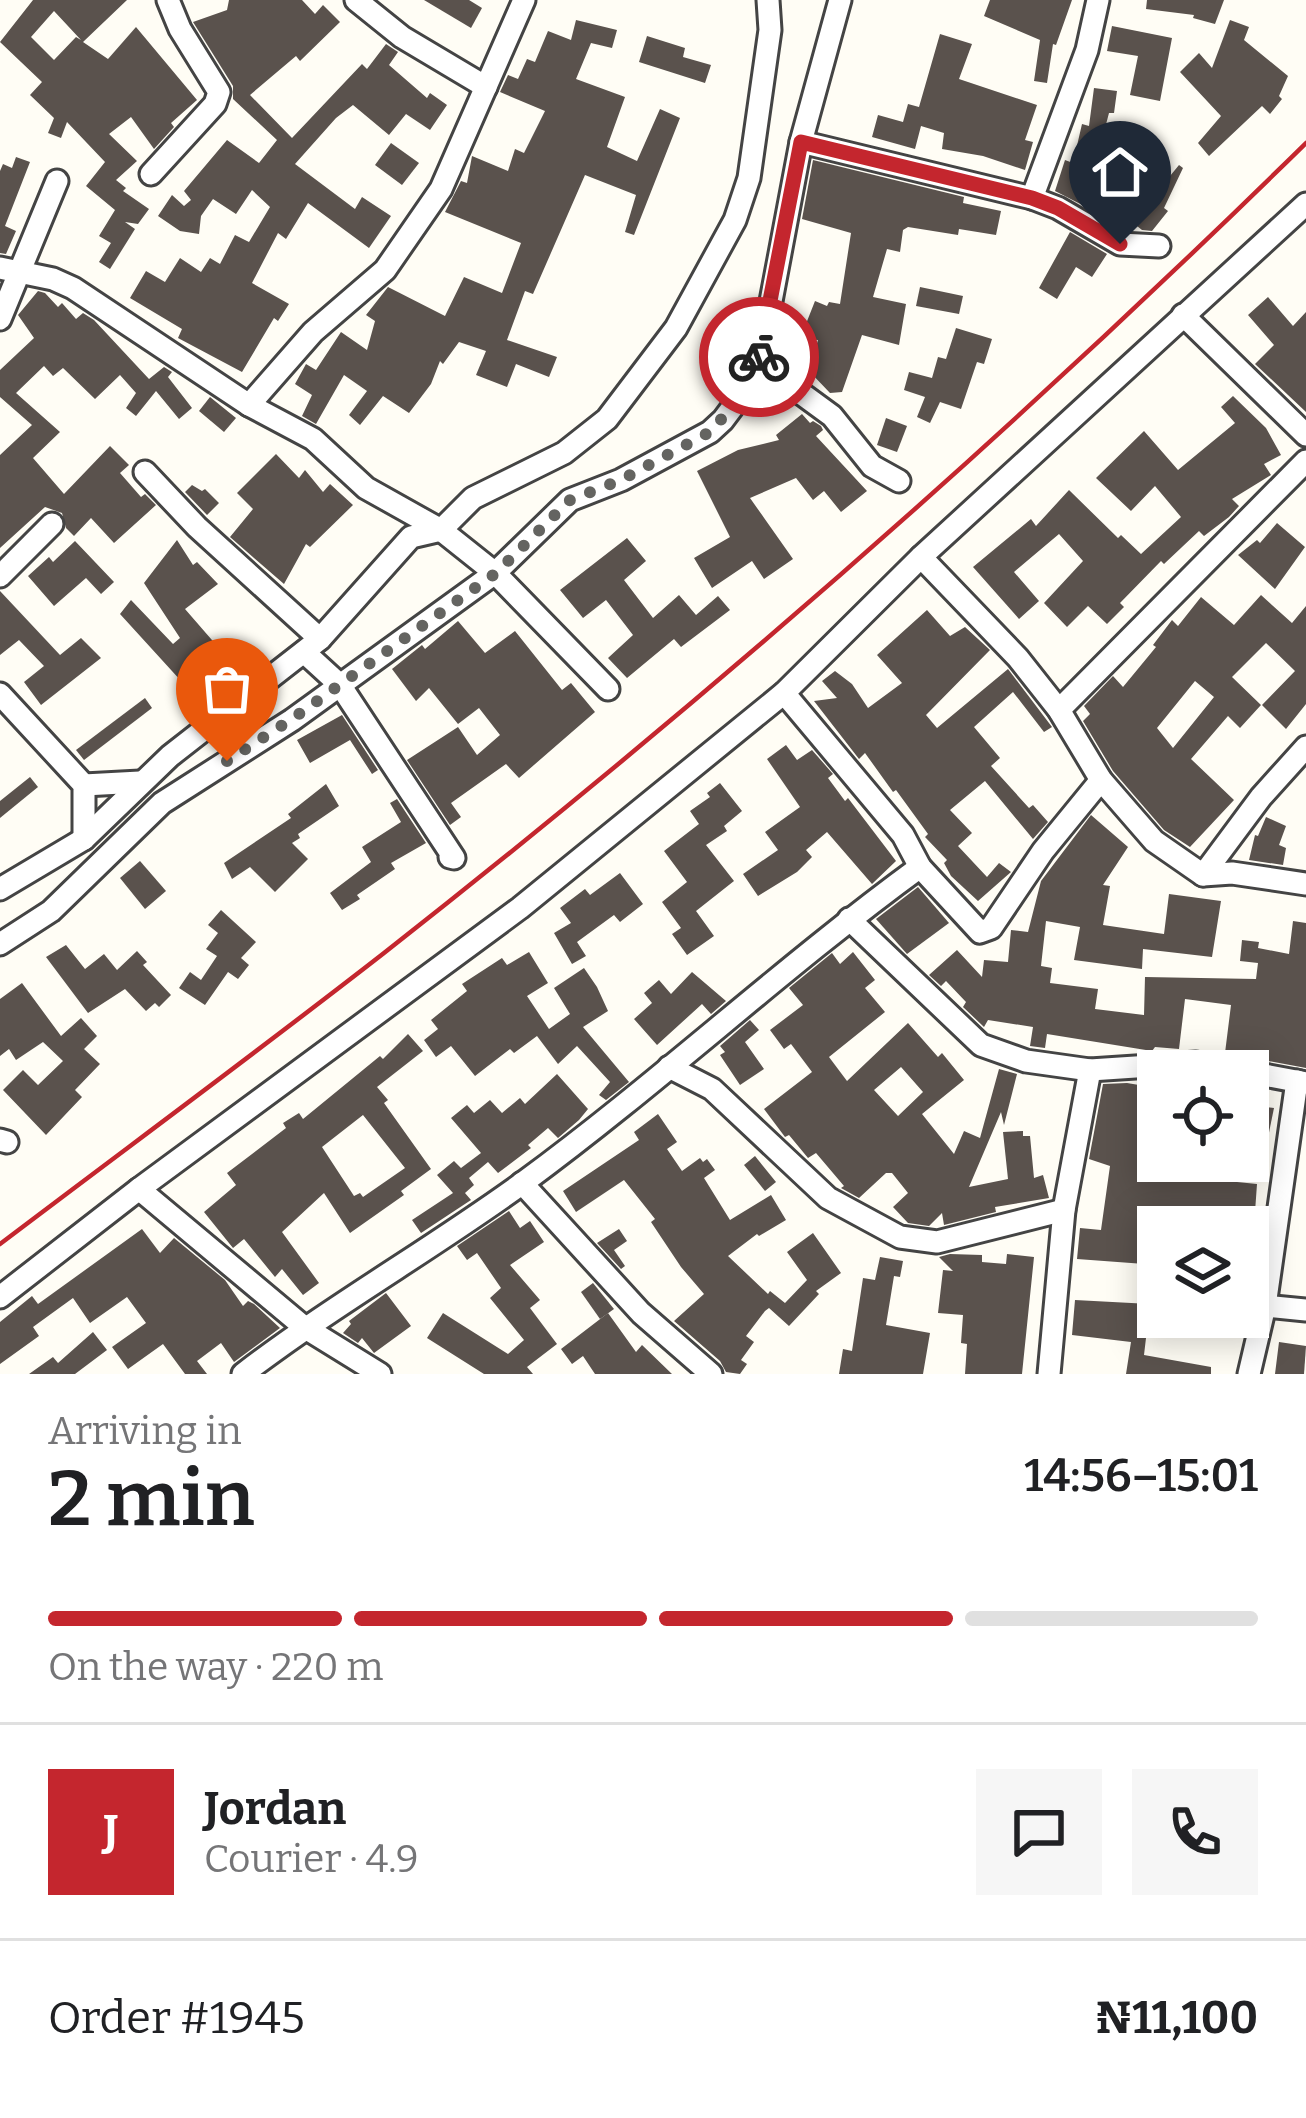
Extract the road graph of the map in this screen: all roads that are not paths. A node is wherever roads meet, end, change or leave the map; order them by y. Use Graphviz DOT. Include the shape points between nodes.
graph roads {
  1 [pos="168,0"];
  2 [pos="356,0"];
  3 [pos="524,0"];
  4 [pos="769,0"];
  5 [pos="840,0"];
  6 [pos="1098,0"];
  7 [pos="486,87"];
  8 [pos="801,142"];
  9 [pos="151,174"];
  10 [pos="57,182"];
  11 [pos="1032,198"];
  12 [pos="1306,204"];
  13 [pos="1159,246"];
  14 [pos="8,271"];
  15 [pos="1184,315"];
  16 [pos="0,319"];
  17 [pos="762,349"];
  18 [pos="249,405"];
  19 [pos="1306,435"];
  20 [pos="1306,461"];
  21 [pos="145,472"];
  22 [pos="899,481"];
  23 [pos="390,501"];
  24 [pos="52,524"];
  25 [pos="441,530"];
  26 [pos="411,537"];
  27 [pos="920,557"];
  28 [pos="496,573"];
  29 [pos="0,576"];
  30 [pos="312,645"];
  31 [pos="340,685"];
  32 [pos="608,689"];
  33 [pos="784,692"];
  34 [pos="0,694"];
  35 [pos="1059,710"];
  36 [pos="1306,747"];
  37 [pos="1101,780"];
  38 [pos="95,783"];
  39 [pos="132,790"];
  40 [pos="147,814"];
  41 [pos="84,839"];
  42 [pos="450,857"];
  43 [pos="920,867"];
  44 [pos="1203,875"];
  45 [pos="1306,884"];
  46 [pos="0,890"];
  47 [pos="849,919"];
  48 [pos="0,944"];
  49 [pos="669,1067"];
  50 [pos="1137,1067"];
  51 [pos="1090,1070"];
  52 [pos="1269,1076"];
  53 [pos="1302,1082"];
  54 [pos="523,1183"];
  55 [pos="139,1189"];
  56 [pos="1064,1210"];
  57 [pos="1269,1282"];
  58 [pos="0,1297"];
  59 [pos="1269,1306"];
  60 [pos="1306,1310"];
  61 [pos="304,1327"];
  62 [pos="1257,1338"];
  63 [pos="243,1374"];
  64 [pos="380,1374"];
  65 [pos="711,1374"];
  66 [pos="1048,1374"];
  67 [pos="1249,1374"];
  1 -- 9 [label="street" via="219,92"];
  2 -- 7 [label="street"];
  3 -- 7 [label="street"];
  4 -- 25 [label="street" via="749,178 683,316 590,436 472,498"];
  5 -- 8 [label="street"];
  6 -- 11 [label="street"];
  7 -- 18 [label="street" via="441,189 385,270 313,332"];
  8 -- 11 [label="street"];
  8 -- 17 [label="street"];
  10 -- 14 [label="street"];
  11 -- 13 [label="street" via="1120,244"];
  12 -- 15 [label="street"];
  14 -- 16 [label="street"];
  14 -- 18 [label="street" via="73,289"];
  15 -- 19 [label="street"];
  15 -- 27 [label="street"];
  17 -- 22 [label="street" via="872,466"];
  17 -- 28 [label="street" via="738,400 710,432 570,500"];
  18 -- 23 [label="street" via="313,439"];
  20 -- 35 [label="street"];
  21 -- 30 [label="street"];
  23 -- 25 [label="street"];
  23 -- 26 [label="street"];
  24 -- 29 [label="street"];
  25 -- 26 [label="street"];
  25 -- 28 [label="street"];
  26 -- 30 [label="street"];
  27 -- 33 [label="street"];
  27 -- 35 [label="street"];
  28 -- 31 [label="street"];
  28 -- 32 [label="street"];
  30 -- 31 [label="street"];
  30 -- 39 [label="street"];
  31 -- 40 [label="street"];
  31 -- 42 [label="street"];
  33 -- 43 [label="street" via="903,835"];
  33 -- 55 [label="street" via="520,908"];
  34 -- 38 [label="street"];
  35 -- 37 [label="street"];
  36 -- 44 [label="street"];
  37 -- 43 [label="street" via="991,928 972,927"];
  37 -- 44 [label="street" via="1154,841"];
  38 -- 39 [label="street"];
  38 -- 41 [label="street"];
  39 -- 40 [label="street"];
  39 -- 41 [label="street"];
  40 -- 48 [label="street" via="51,911"];
  41 -- 46 [label="street"];
  43 -- 47 [label="street"];
  44 -- 45 [label="street"];
  47 -- 49 [label="street"];
  47 -- 51 [label="street" via="981,1045"];
  49 -- 54 [label="street"];
  49 -- 56 [label="street" via="712,1090 828,1198 900,1237 938,1242"];
  50 -- 51 [label="street"];
  51 -- 56 [label="street"];
  52 -- 53 [label="street"];
  53 -- 57 [label="street"];
  54 -- 61 [label="street"];
  54 -- 65 [label="street" via="640,1313"];
  55 -- 58 [label="street"];
  55 -- 61 [label="street"];
  56 -- 66 [label="street"];
  59 -- 60 [label="street"];
  61 -- 63 [label="street"];
  61 -- 64 [label="street"];
  62 -- 67 [label="street"];
}
